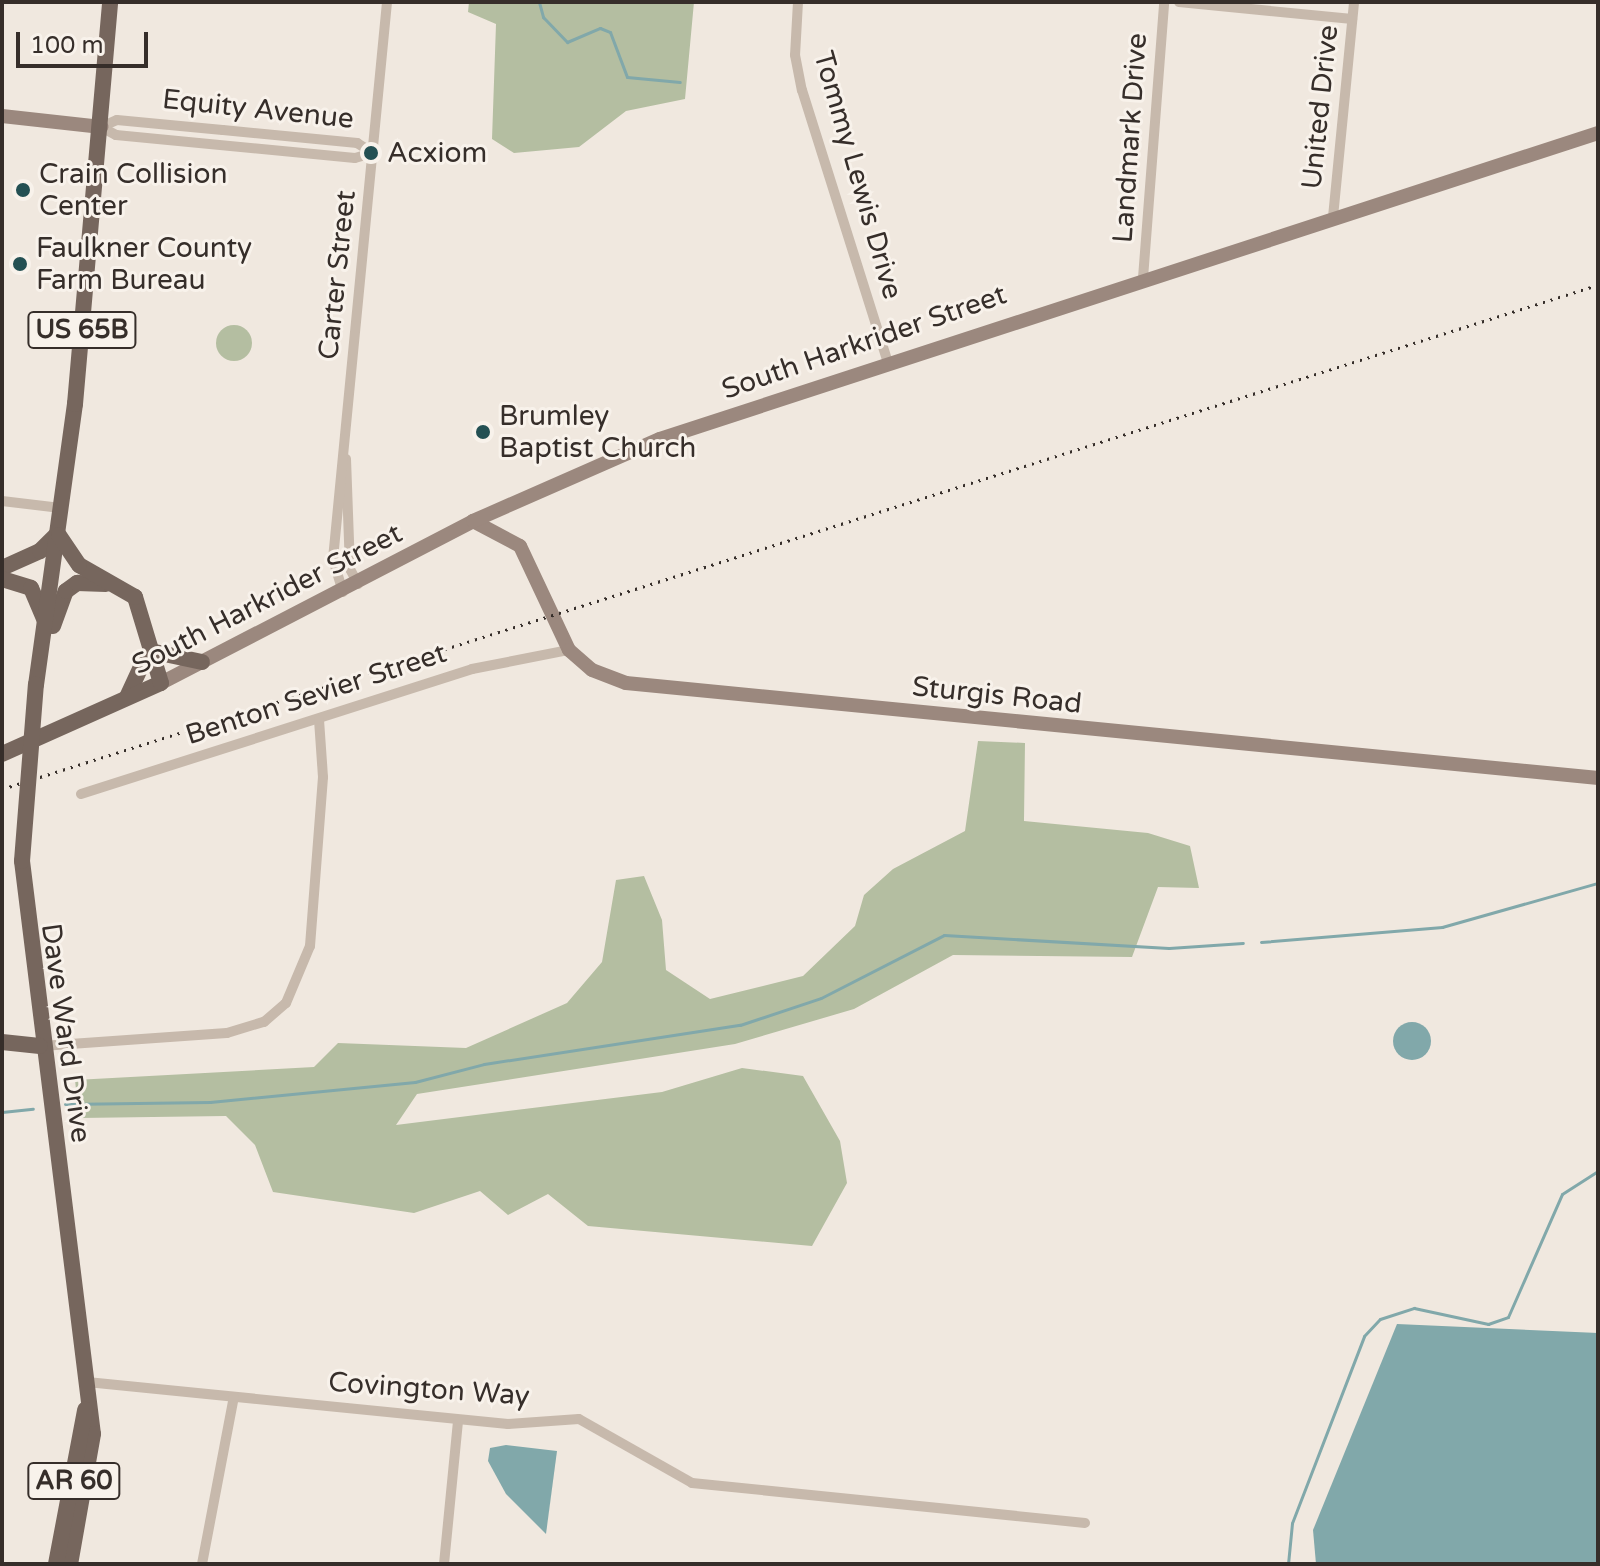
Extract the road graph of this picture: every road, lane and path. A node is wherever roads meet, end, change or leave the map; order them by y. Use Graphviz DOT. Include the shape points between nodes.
graph roads {
  1 [pos="110,2"];
  2 [pos="387,2"];
  3 [pos="798,2"];
  4 [pos="1164,2"];
  5 [pos="1179,2"];
  6 [pos="1354,2"];
  7 [pos="1352,19"];
  8 [pos="2,116"];
  9 [pos="101,127"];
  10 [pos="1598,133"];
  11 [pos="373,153"];
  12 [pos="1333,217"];
  13 [pos="1143,278"];
  14 [pos="887,359"];
  15 [pos="346,457"];
  16 [pos="2,501"];
  17 [pos="61,508"];
  18 [pos="473,521"];
  19 [pos="58,533"];
  20 [pos="2,568"];
  21 [pos="2,579"];
  22 [pos="358,584"];
  23 [pos="343,592"];
  24 [pos="45,624"];
  25 [pos="569,650"];
  26 [pos="151,654"];
  27 [pos="202,662"];
  28 [pos="39,665"];
  29 [pos="157,685"];
  30 [pos="124,701"];
  31 [pos="319,720"];
  32 [pos="5,752"];
  33 [pos="1598,778"];
  34 [pos="81,794"];
  35 [pos="2,1042"];
  36 [pos="40,1046"];
  37 [pos="87,1389"];
  38 [pos="234,1397"];
  39 [pos="458,1421"];
  40 [pos="1085,1523"];
  41 [pos="56,1564"];
  42 [pos="70,1564"];
  43 [pos="202,1564"];
  44 [pos="444,1564"];
  1 -- 9 [label="main road, US 65B"];
  2 -- 11 [label="street, Carter Street"];
  3 -- 14 [label="street, Tommy Lewis Drive" via="795,55 802,90"];
  4 -- 13 [label="street, Landmark Drive"];
  5 -- 7 [label="street"];
  6 -- 7 [label="street, United Drive"];
  7 -- 12 [label="street, United Drive"];
  8 -- 9 [label="main road, Equity Avenue"];
  9 -- 11 [label="street, Equity Avenue" via="117,120 162,124 357,143"];
  9 -- 17 [label="main road, US 65B"];
  10 -- 12 [label="main road, South Harkrider Street"];
  11 -- 15 [label="street, Carter Street"];
  12 -- 13 [label="main road, South Harkrider Street"];
  13 -- 14 [label="main road, South Harkrider Street"];
  14 -- 18 [label="main road, South Harkrider Street" via="660,439"];
  15 -- 22 [label="street, Carter Street" via="353,495 350,569"];
  15 -- 23 [label="street, Carter Street" via="333,559"];
  16 -- 17 [label="street"];
  17 -- 19 [label="main road, US 65B"];
  18 -- 22 [label="main road, South Harkrider Street"];
  18 -- 25 [label="main road, Sturgis Road" via="520,546"];
  19 -- 20 [label="main road" via="40,551"];
  19 -- 24 [label="main road, Dave Ward Drive / AR 60"];
  19 -- 26 [label="main road" via="79,565 135,597"];
  21 -- 24 [label="main road" via="31,588"];
  22 -- 23 [label="main road, South Harkrider Street"];
  23 -- 27 [label="main road, South Harkrider Street"];
  24 -- 28 [label="main road, Dave Ward Drive / AR 60"];
  25 -- 31 [label="street, Benton Sevier Street" via="472,669"];
  25 -- 33 [label="main road, Sturgis Road" via="592,670 626,683"];
  26 -- 27 [label="main road"];
  26 -- 28 [label="main road" via="122,594 92,581 66,591"];
  26 -- 29 [label="main road"];
  26 -- 30 [label="main road"];
  27 -- 29 [label="main road, South Harkrider Street"];
  28 -- 36 [label="main road, Dave Ward Drive / AR 60, bridge" via="22,861"];
  29 -- 30 [label="main road, South Harkrider Street"];
  30 -- 32 [label="main road, South Harkrider Street"];
  31 -- 34 [label="street, Benton Sevier Street"];
  31 -- 36 [label="street" via="323,777 310,946 286,1003 264,1022 227,1033"];
  35 -- 36 [label="main road"];
  36 -- 37 [label="main road, Dave Ward Drive / AR 60"];
  37 -- 38 [label="street, Covington Way"];
  37 -- 41 [label="main road, Dave Ward Drive / AR 60"];
  37 -- 42 [label="main road, Dave Ward Drive / AR 60" via="93,1434"];
  38 -- 39 [label="street, Covington Way"];
  38 -- 43 [label="street"];
  39 -- 40 [label="street, Covington Way" via="579,1419 692,1483"];
  39 -- 44 [label="street"];
}
